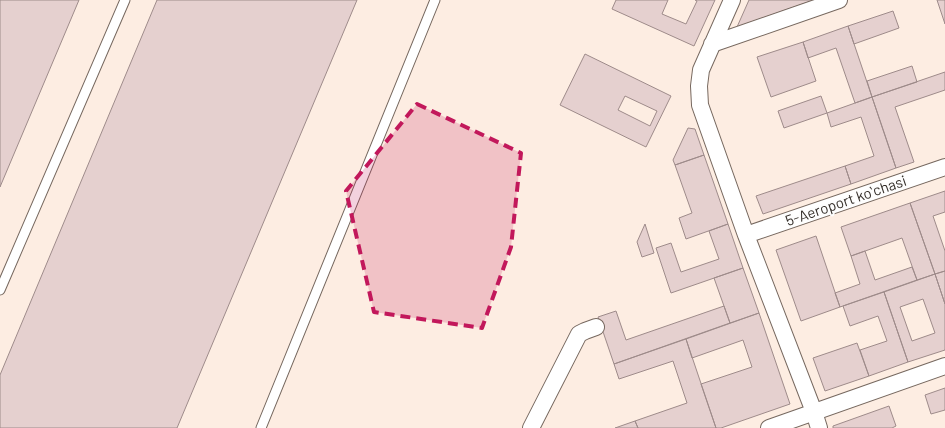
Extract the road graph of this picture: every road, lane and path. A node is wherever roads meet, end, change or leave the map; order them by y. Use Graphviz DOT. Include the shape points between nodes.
graph roads {
  1 [pos="125,0"];
  2 [pos="435,0"];
  3 [pos="732,0"];
  4 [pos="839,0"];
  5 [pos="712,44"];
  6 [pos="945,167"];
  7 [pos="746,235"];
  8 [pos="0,290"];
  9 [pos="596,327"];
  10 [pos="945,366"];
  11 [pos="814,412"];
  12 [pos="261,428"];
  13 [pos="531,428"];
  14 [pos="769,428"];
  15 [pos="819,428"];
  1 -- 8 [label="lane"];
  2 -- 12 [label="lane"];
  3 -- 5 [label="street"];
  4 -- 5 [label="street"];
  5 -- 7 [label="street" via="701,70 700,105"];
  6 -- 7 [label="street, 5-Aeroport koʻchasi"];
  7 -- 11 [label="street"];
  9 -- 13 [label="street" via="579,334"];
  10 -- 11 [label="street"];
  11 -- 14 [label="street"];
  11 -- 15 [label="street"];
}
